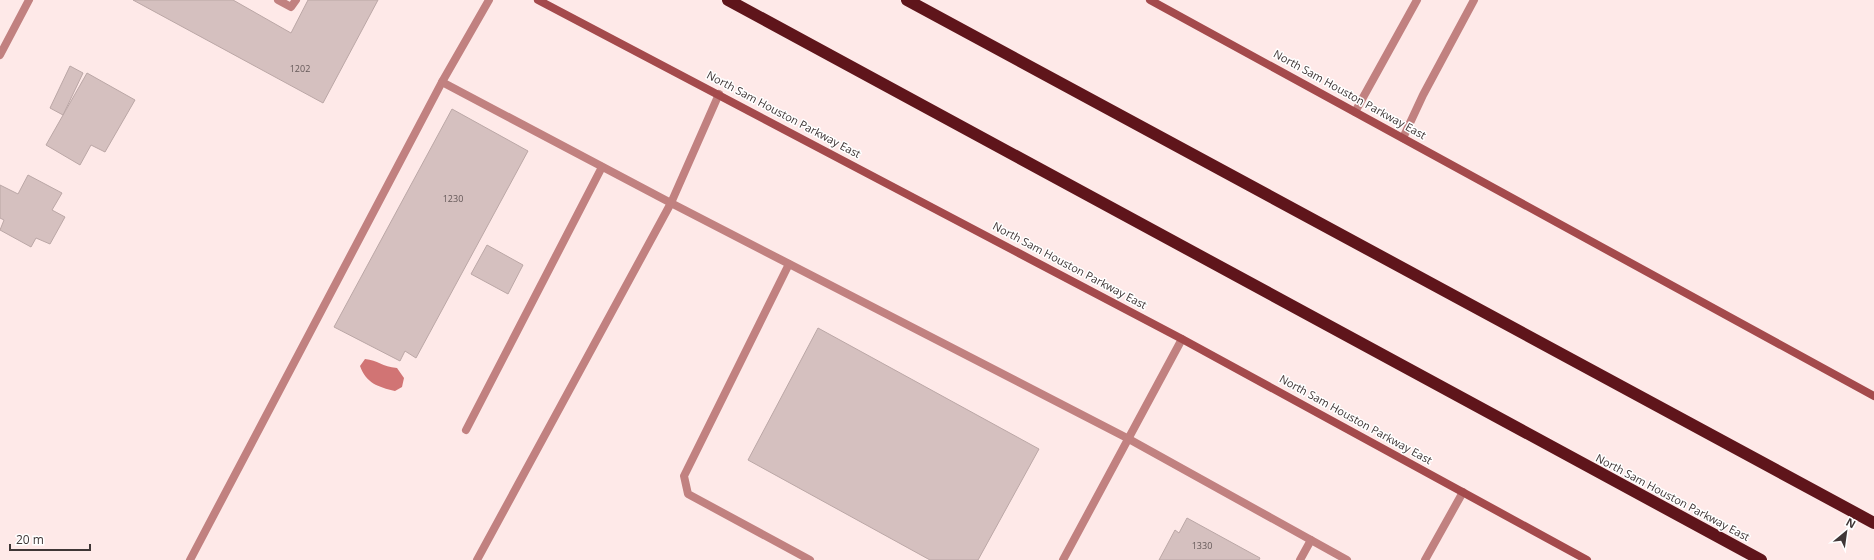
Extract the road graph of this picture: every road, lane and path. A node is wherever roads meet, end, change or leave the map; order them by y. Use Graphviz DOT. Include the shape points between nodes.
graph roads {
  1 [pos="29,0"];
  2 [pos="278,0"];
  3 [pos="296,0"];
  4 [pos="489,0"];
  5 [pos="538,0"];
  6 [pos="728,0"];
  7 [pos="907,0"];
  8 [pos="1150,0"];
  9 [pos="1417,0"];
  10 [pos="1474,0"];
  11 [pos="0,55"];
  12 [pos="442,82"];
  13 [pos="719,94"];
  14 [pos="1355,112"];
  15 [pos="1403,138"];
  16 [pos="602,167"];
  17 [pos="671,203"];
  18 [pos="789,264"];
  19 [pos="1182,338"];
  20 [pos="1874,396"];
  21 [pos="466,430"];
  22 [pos="1127,438"];
  23 [pos="1463,492"];
  24 [pos="1874,523"];
  25 [pos="1310,540"];
  26 [pos="190,560"];
  27 [pos="477,560"];
  28 [pos="810,560"];
  29 [pos="1063,560"];
  30 [pos="1300,560"];
  31 [pos="1346,560"];
  32 [pos="1425,560"];
  33 [pos="1587,560"];
  34 [pos="1761,560"];
  1 -- 11 [label="street"];
  2 -- 3 [label="street" via="291,7"];
  4 -- 12 [label="street"];
  5 -- 13 [label="main road, North Sam Houston Parkway East"];
  6 -- 34 [label="highway, North Sam Houston Parkway East"];
  7 -- 24 [label="highway"];
  8 -- 14 [label="main road, North Sam Houston Parkway East"];
  9 -- 14 [label="street"];
  10 -- 15 [label="street"];
  12 -- 16 [label="street"];
  12 -- 26 [label="street"];
  13 -- 17 [label="street"];
  13 -- 19 [label="main road, North Sam Houston Parkway East"];
  14 -- 15 [label="main road, North Sam Houston Parkway East"];
  15 -- 20 [label="main road, North Sam Houston Parkway East"];
  16 -- 17 [label="street"];
  16 -- 21 [label="street"];
  17 -- 18 [label="street"];
  17 -- 27 [label="street"];
  18 -- 22 [label="street"];
  18 -- 28 [label="street" via="684,476 688,494"];
  19 -- 22 [label="street"];
  19 -- 23 [label="main road, North Sam Houston Parkway East"];
  22 -- 25 [label="street"];
  22 -- 29 [label="street"];
  23 -- 32 [label="street"];
  23 -- 33 [label="main road, North Sam Houston Parkway East"];
  25 -- 30 [label="street"];
  25 -- 31 [label="street"];
}
